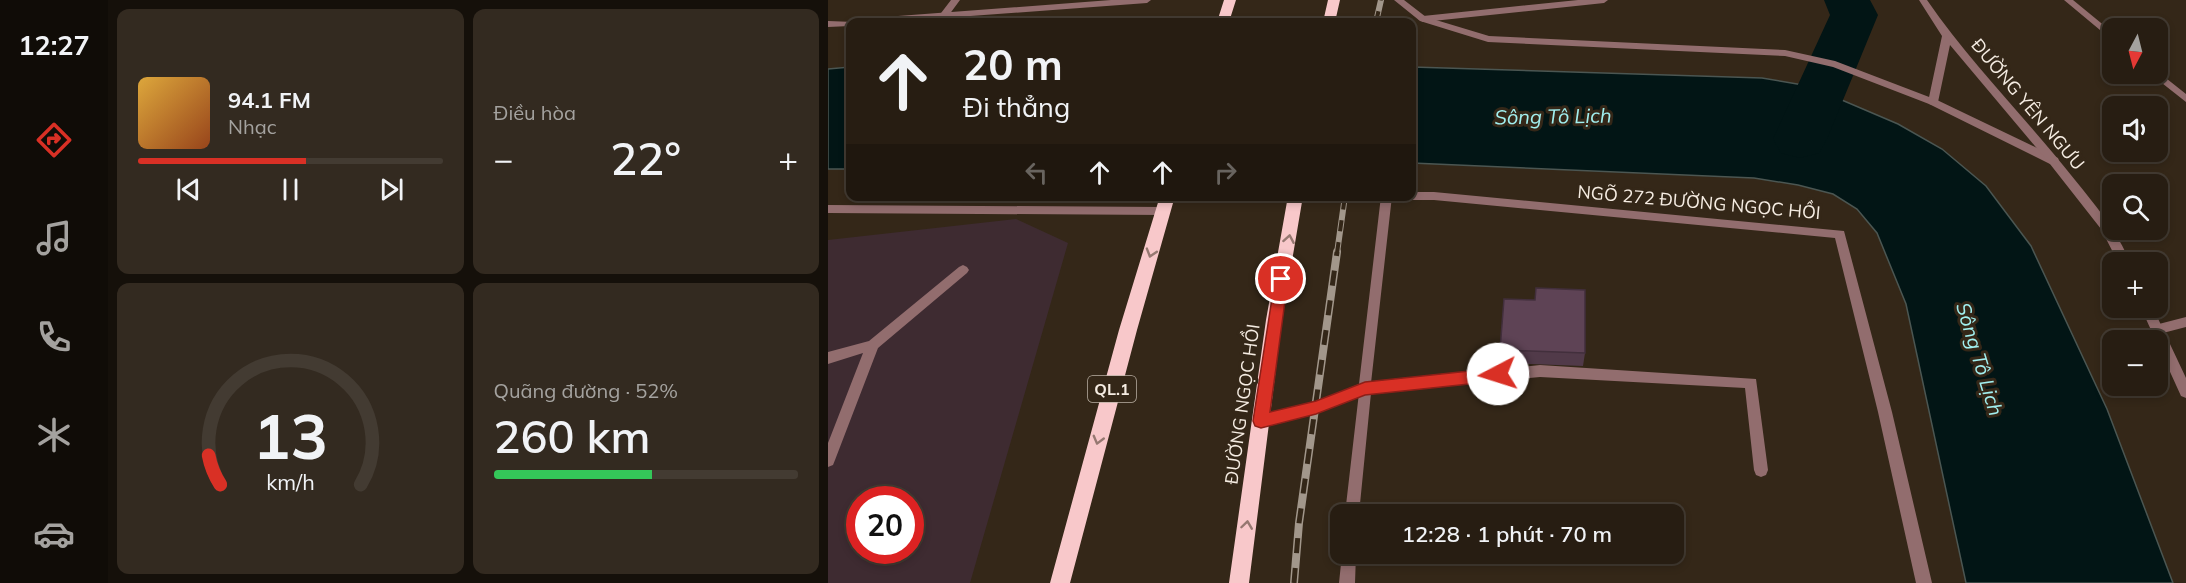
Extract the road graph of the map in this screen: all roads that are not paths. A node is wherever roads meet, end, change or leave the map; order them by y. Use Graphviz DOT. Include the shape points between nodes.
graph roads {
  1 [pos="956,0"];
  2 [pos="1147,0"];
  3 [pos="1230,0"];
  4 [pos="1334,0"];
  5 [pos="1398,0"];
  6 [pos="1604,0"];
  7 [pos="1923,0"];
  8 [pos="2068,0"];
  9 [pos="943,17"];
  10 [pos="926,18"];
  11 [pos="1223,18"];
  12 [pos="1330,18"];
  13 [pos="1423,19"];
  14 [pos="846,23"];
  15 [pos="828,24"];
  16 [pos="2102,28"];
  17 [pos="1947,36"];
  18 [pos="2168,84"];
  19 [pos="2186,99"];
  20 [pos="1933,102"];
  21 [pos="2054,162"];
  22 [pos="1416,196"];
  23 [pos="1295,201"];
  24 [pos="1386,201"];
  25 [pos="1166,204"];
  26 [pos="828,209"];
  27 [pos="2119,252"];
  28 [pos="963,270"];
  29 [pos="2152,318"];
  30 [pos="2186,322"];
  31 [pos="2158,329"];
  32 [pos="873,345"];
  33 [pos="828,358"];
  34 [pos="1365,388"];
  35 [pos="2186,392"];
  36 [pos="1261,421"];
  37 [pos="828,460"];
  38 [pos="1761,470"];
  39 [pos="1353,504"];
  40 [pos="1348,564"];
  41 [pos="1060,583"];
  42 [pos="1239,583"];
  43 [pos="1347,583"];
  44 [pos="1924,583"];
  1 -- 9 [label="street"];
  2 -- 9 [label="street"];
  3 -- 11 [label="highway"];
  4 -- 12 [label="highway"];
  5 -- 13 [label="street"];
  6 -- 13 [label="street"];
  7 -- 17 [label="street, ĐƯỜNG YÊN NGƯU"];
  8 -- 16 [label="street"];
  9 -- 10 [label="street"];
  13 -- 20 [label="street" via="1488,39 1785,52 1835,63"];
  14 -- 15 [label="street"];
  17 -- 20 [label="street"];
  17 -- 21 [label="street, ĐƯỜNG YÊN NGƯU"];
  18 -- 19 [label="street"];
  20 -- 21 [label="street"];
  21 -- 27 [label="street, ĐƯỜNG YÊN NGƯU" via="2105,226"];
  22 -- 44 [label="street, NGÕ 272 ĐƯỜNG NGỌC HỒI" via="1840,234"];
  36 -- 23 [label="highway, ĐƯỜNG NGỌC HỒI, one-way"];
  24 -- 34 [label="street"];
  25 -- 26 [label="street"];
  25 -- 41 [label="highway, QL.1, one-way"];
  28 -- 32 [label="street"];
  29 -- 31 [label="street"];
  30 -- 31 [label="street"];
  31 -- 35 [label="street"];
  32 -- 33 [label="street"];
  32 -- 37 [label="street"];
  34 -- 36 [label="street" via="1316,408"];
  34 -- 38 [label="street" via="1540,371 1750,383"];
  34 -- 39 [label="street"];
  42 -- 36 [label="highway, ĐƯỜNG NGỌC HỒI, one-way"];
  40 -- 43 [label="street"];
}
